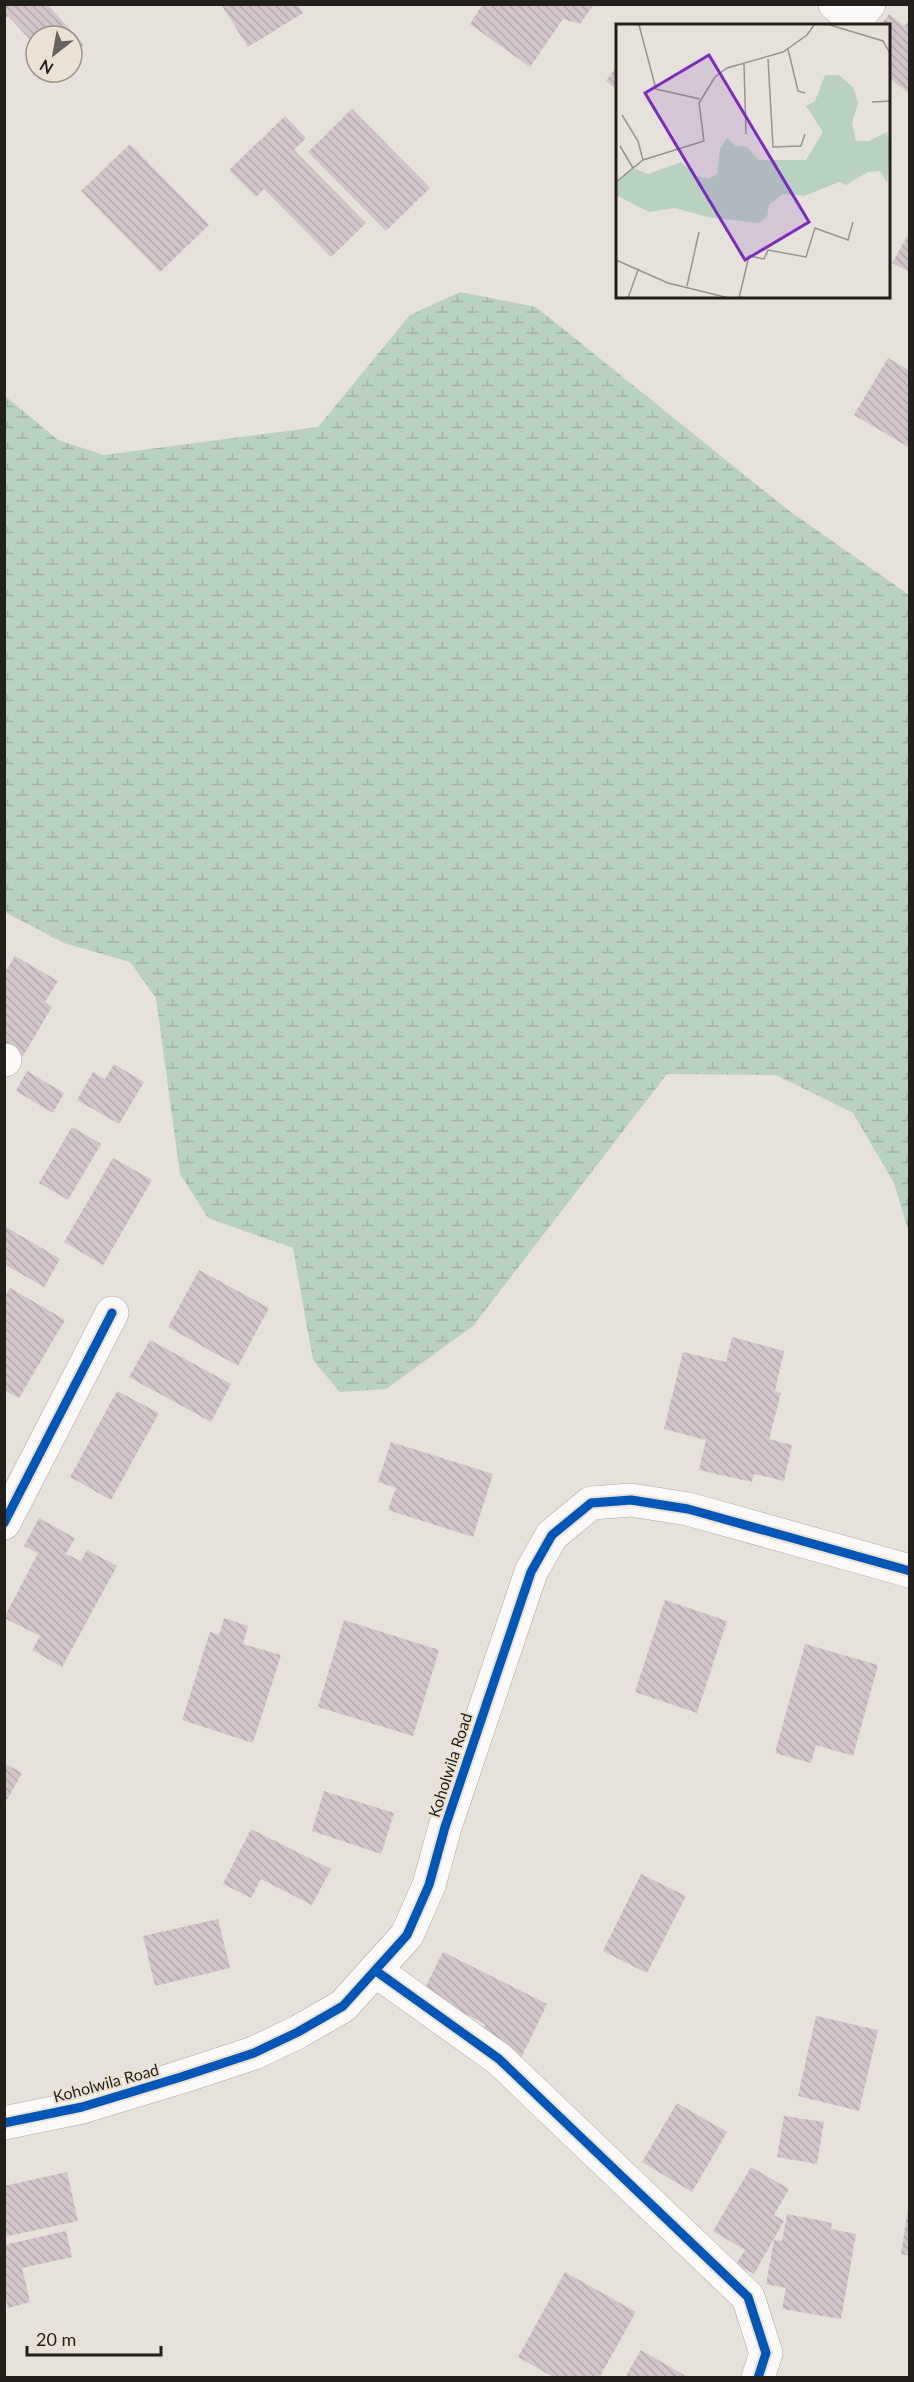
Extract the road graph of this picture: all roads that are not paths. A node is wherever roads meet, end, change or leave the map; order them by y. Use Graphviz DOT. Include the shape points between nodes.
graph roads {
  1 [pos="835,4"];
  2 [pos="869,4"];
  3 [pos="112,1313"];
  4 [pos="4,1523"];
  5 [pos="909,1571"];
  6 [pos="376,1971"];
  7 [pos="4,2123"];
  8 [pos="758,2378"];
  1 -- 2 [label="street" via="850,17"];
  3 -- 4 [label="street"];
  5 -- 6 [label="street, Koholwila Road" via="688,1509 631,1500 591,1503 552,1535 531,1572 429,1885 407,1935"];
  6 -- 7 [label="street, Koholwila Road" via="343,2006 254,2053 82,2107"];
  6 -- 8 [label="street" via="499,2059 748,2297 766,2353"];
}
